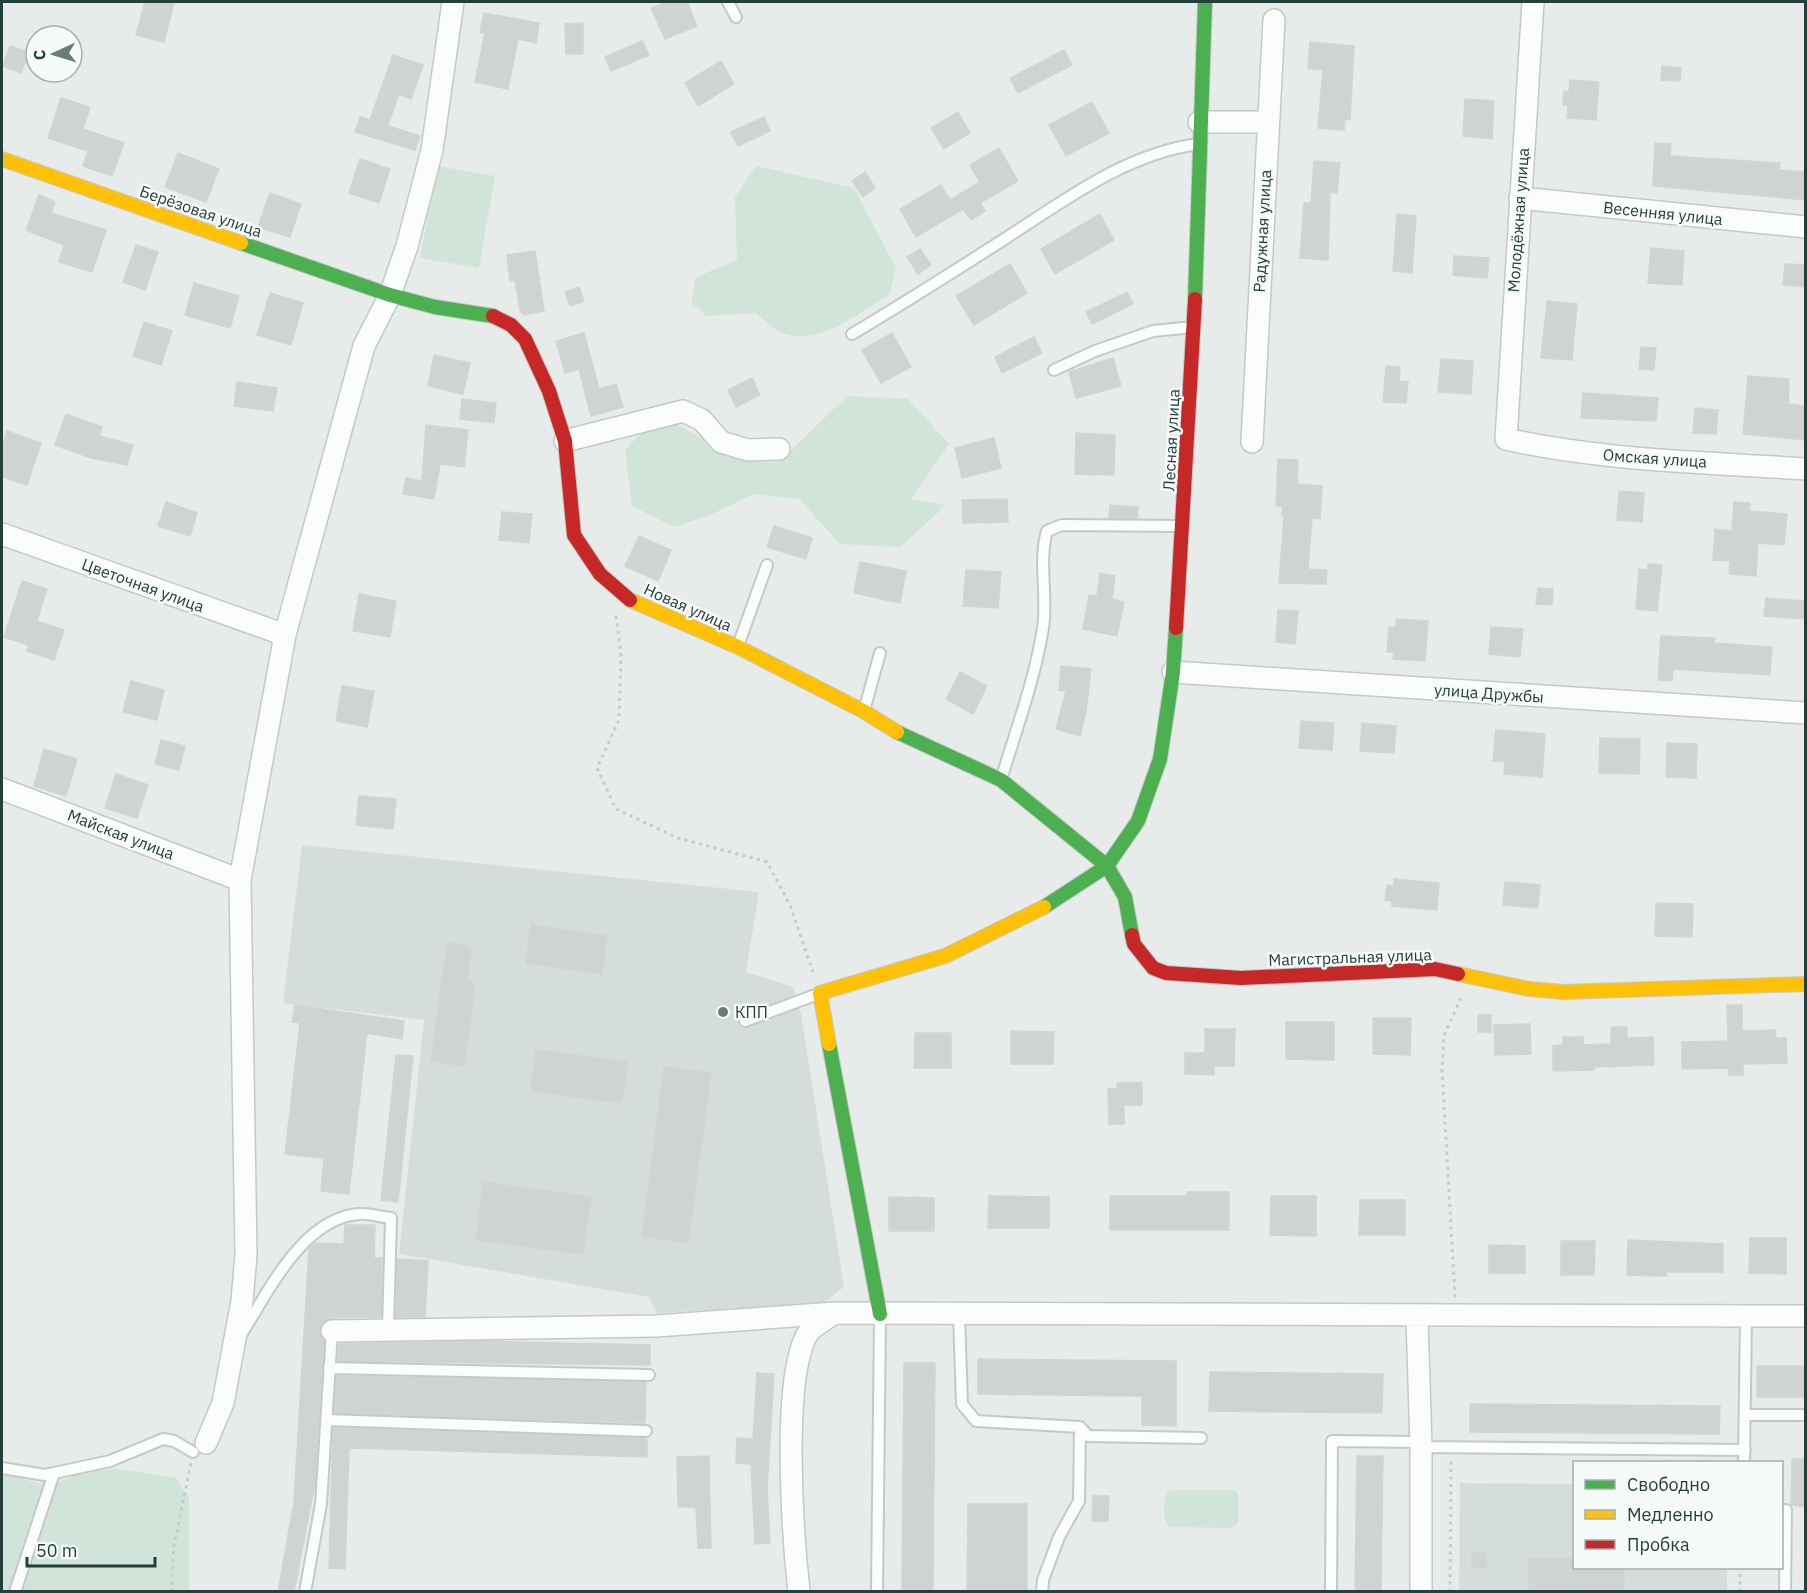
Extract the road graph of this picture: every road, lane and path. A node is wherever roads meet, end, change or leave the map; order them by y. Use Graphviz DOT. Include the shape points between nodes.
graph roads {
  1 [pos="453,2"];
  2 [pos="728,2"];
  3 [pos="1205,2"];
  4 [pos="1533,2"];
  5 [pos="736,17"];
  6 [pos="1274,20"];
  7 [pos="1199,122"];
  8 [pos="1268,122"];
  9 [pos="1199,144"];
  10 [pos="2,159"];
  11 [pos="1520,198"];
  12 [pos="1806,226"];
  13 [pos="390,295"];
  14 [pos="1194,327"];
  15 [pos="852,334"];
  16 [pos="1054,370"];
  17 [pos="1506,439"];
  18 [pos="565,441"];
  19 [pos="1252,442"];
  20 [pos="779,449"];
  21 [pos="1806,469"];
  22 [pos="1183,526"];
  23 [pos="2,534"];
  24 [pos="767,565"];
  25 [pos="611,585"];
  26 [pos="285,636"];
  27 [pos="738,647"];
  28 [pos="880,652"];
  29 [pos="1173,672"];
  30 [pos="863,711"];
  31 [pos="1806,713"];
  32 [pos="1001,780"];
  33 [pos="2,789"];
  34 [pos="1107,866"];
  35 [pos="240,880"];
  36 [pos="1467,974"];
  37 [pos="1806,984"];
  38 [pos="820,993"];
  39 [pos="745,1021"];
  40 [pos="834,1313"];
  41 [pos="880,1314"];
  42 [pos="959,1315"];
  43 [pos="1746,1316"];
  44 [pos="1806,1316"];
  45 [pos="1417,1317"];
  46 [pos="1456,1317"];
  47 [pos="388,1330"];
  48 [pos="332,1331"];
  49 [pos="233,1345"];
  50 [pos="329,1368"];
  51 [pos="649,1375"];
  52 [pos="1745,1414"];
  53 [pos="1806,1415"];
  54 [pos="326,1420"];
  55 [pos="1080,1427"];
  56 [pos="646,1431"];
  57 [pos="1201,1438"];
  58 [pos="1421,1445"];
  59 [pos="199,1447"];
  60 [pos="1451,1448"];
  61 [pos="1744,1450"];
  62 [pos="1744,1461"];
  63 [pos="2,1468"];
  64 [pos="54,1473"];
  65 [pos="1783,1510"];
  66 [pos="1740,1569"];
  67 [pos="15,1592"];
  68 [pos="171,1592"];
  69 [pos="305,1592"];
  70 [pos="799,1592"];
  71 [pos="877,1592"];
  72 [pos="1042,1592"];
  73 [pos="1331,1592"];
  74 [pos="1421,1592"];
  75 [pos="1450,1592"];
  76 [pos="1740,1592"];
  77 [pos="1785,1592"];
  1 -- 13 [label="street" via="432,150"];
  2 -- 5 [label="lane"];
  3 -- 7 [label="street, Лесная улица"];
  4 -- 11 [label="street, Молодёжная улица"];
  6 -- 8 [label="street, Радужная улица"];
  7 -- 8 [label="street"];
  7 -- 9 [label="street, Лесная улица"];
  8 -- 19 [label="street, Радужная улица"];
  9 -- 14 [label="street, Лесная улица"];
  9 -- 15 [label="lane" via="1143,157 1086,186"];
  10 -- 13 [label="street, Берёзовая улица"];
  11 -- 12 [label="street, Весенняя улица"];
  11 -- 17 [label="street, Молодёжная улица"];
  13 -- 18 [label="street, Новая улица" via="490,315 512,325 534,354"];
  13 -- 26 [label="street" via="364,346"];
  14 -- 16 [label="lane" via="1153,331"];
  14 -- 22 [label="street, Лесная улица"];
  17 -- 21 [label="street, Омская улица" via="1606,455"];
  18 -- 20 [label="street" via="683,411 702,420 721,442 748,450"];
  18 -- 25 [label="street, Новая улица" via="574,535"];
  22 -- 29 [label="street, Лесная улица"];
  22 -- 32 [label="lane" via="1062,525 1047,531 1043,545 1044,625"];
  23 -- 26 [label="street, Цветочная улица"];
  24 -- 27 [label="lane"];
  25 -- 27 [label="street, Новая улица" via="642,607"];
  25 -- 38 [label="path" via="621,655 619,720 597,768 616,809 678,838 767,862 790,905"];
  26 -- 35 [label="street"];
  27 -- 30 [label="street, Новая улица"];
  28 -- 30 [label="lane"];
  29 -- 31 [label="street, улица Дружбы"];
  29 -- 34 [label="street, Лесная улица" via="1160,759 1138,821"];
  30 -- 32 [label="street, Новая улица" via="894,730"];
  32 -- 34 [label="street, Новая улица"];
  33 -- 35 [label="street, Майская улица"];
  34 -- 36 [label="street, Магистральная улица" via="1125,897 1134,944 1153,968 1166,973 1241,978 1434,969"];
  34 -- 38 [label="street" via="1044,908 945,956"];
  35 -- 49 [label="street" via="246,1255"];
  36 -- 37 [label="street, Магистральная улица" via="1528,989 1564,992"];
  36 -- 46 [label="path" via="1444,1035 1442,1070"];
  38 -- 39 [label="lane"];
  38 -- 41 [label="street"];
  40 -- 41 [label="street"];
  40 -- 47 [label="street" via="656,1326"];
  40 -- 70 [label="street" via="809,1332 798,1359 791,1527"];
  41 -- 42 [label="street"];
  41 -- 71 [label="lane"];
  42 -- 45 [label="street"];
  42 -- 55 [label="lane" via="962,1404 976,1421"];
  43 -- 44 [label="street"];
  43 -- 46 [label="street"];
  43 -- 52 [label="lane"];
  45 -- 46 [label="street"];
  45 -- 58 [label="street"];
  47 -- 48 [label="street"];
  47 -- 49 [label="lane" via="391,1218 358,1214 318,1227 293,1255"];
  48 -- 50 [label="lane"];
  49 -- 59 [label="street" via="223,1403"];
  50 -- 51 [label="lane"];
  50 -- 54 [label="lane"];
  52 -- 53 [label="lane"];
  52 -- 61 [label="lane"];
  54 -- 56 [label="lane"];
  54 -- 69 [label="lane" via="321,1504"];
  55 -- 57 [label="lane" via="1088,1436"];
  55 -- 72 [label="lane" via="1079,1501 1059,1537"];
  58 -- 60 [label="lane"];
  58 -- 73 [label="lane" via="1332,1441"];
  58 -- 74 [label="street"];
  59 -- 64 [label="lane" via="163,1439 110,1461"];
  59 -- 68 [label="path" via="174,1545"];
  60 -- 61 [label="lane"];
  60 -- 75 [label="path"];
  61 -- 62 [label="lane"];
  63 -- 64 [label="lane"];
  64 -- 67 [label="lane"];
  65 -- 77 [label="lane"];
  66 -- 76 [label="path"];
}
